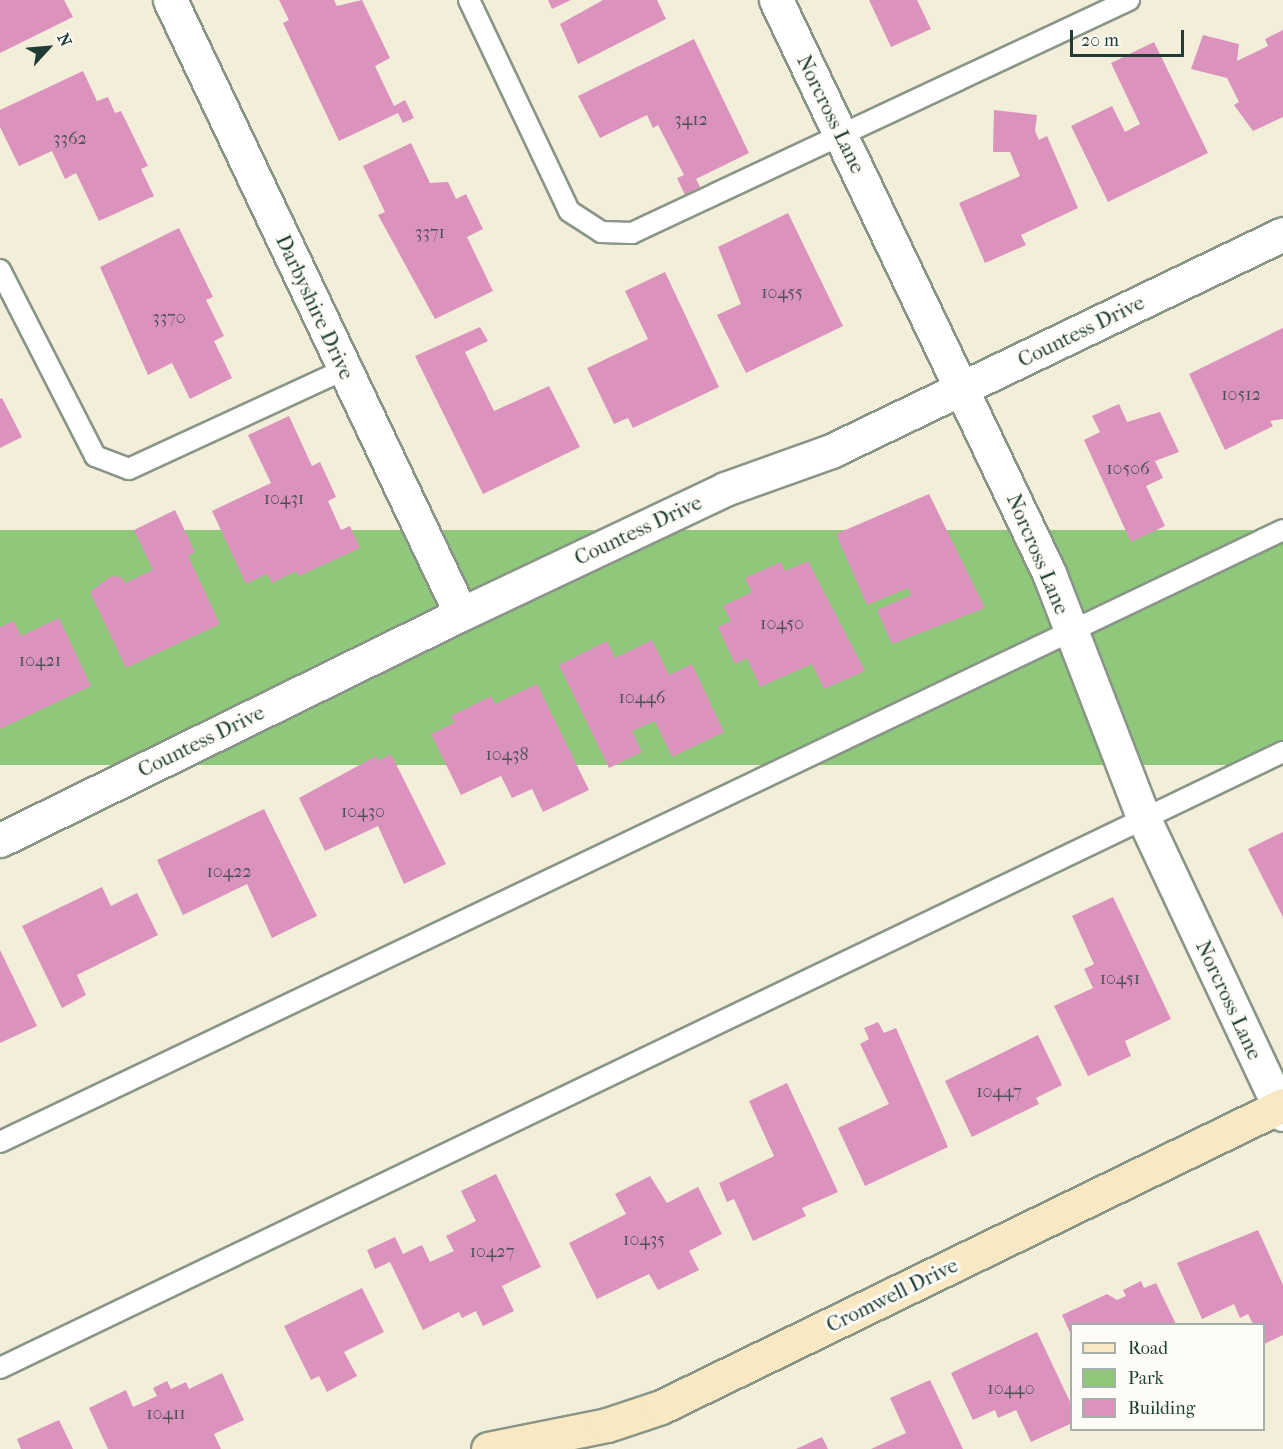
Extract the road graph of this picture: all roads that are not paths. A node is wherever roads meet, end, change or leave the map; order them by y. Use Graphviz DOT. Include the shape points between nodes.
graph roads {
  1 [pos="170,0"];
  2 [pos="469,0"];
  3 [pos="776,0"];
  4 [pos="1129,0"];
  5 [pos="841,134"];
  6 [pos="1283,234"];
  7 [pos="0,270"];
  8 [pos="345,369"];
  9 [pos="963,388"];
  10 [pos="1283,530"];
  11 [pos="460,614"];
  12 [pos="1071,632"];
  13 [pos="1283,752"];
  14 [pos="1144,819"];
  15 [pos="0,840"];
  16 [pos="1282,1108"];
  17 [pos="0,1142"];
  18 [pos="0,1368"];
  19 [pos="488,1449"];
  1 -- 8 [label="street, Darbyshire Drive"];
  2 -- 5 [label="lane" via="569,211 601,232 632,233"];
  3 -- 5 [label="street, Norcross Lane"];
  4 -- 5 [label="lane"];
  5 -- 9 [label="street, Norcross Lane"];
  6 -- 9 [label="street, Countess Drive"];
  7 -- 8 [label="lane" via="95,456 129,470"];
  8 -- 11 [label="street, Darbyshire Drive"];
  9 -- 11 [label="street, Countess Drive" via="831,451 725,489"];
  9 -- 12 [label="street, Norcross Lane"];
  10 -- 12 [label="lane"];
  11 -- 15 [label="street, Countess Drive"];
  12 -- 14 [label="street, Norcross Lane"];
  12 -- 17 [label="lane"];
  13 -- 14 [label="lane"];
  14 -- 16 [label="street, Norcross Lane"];
  14 -- 18 [label="lane"];
  16 -- 19 [label="street, Cromwell Drive" via="662,1407 608,1425"];
}
